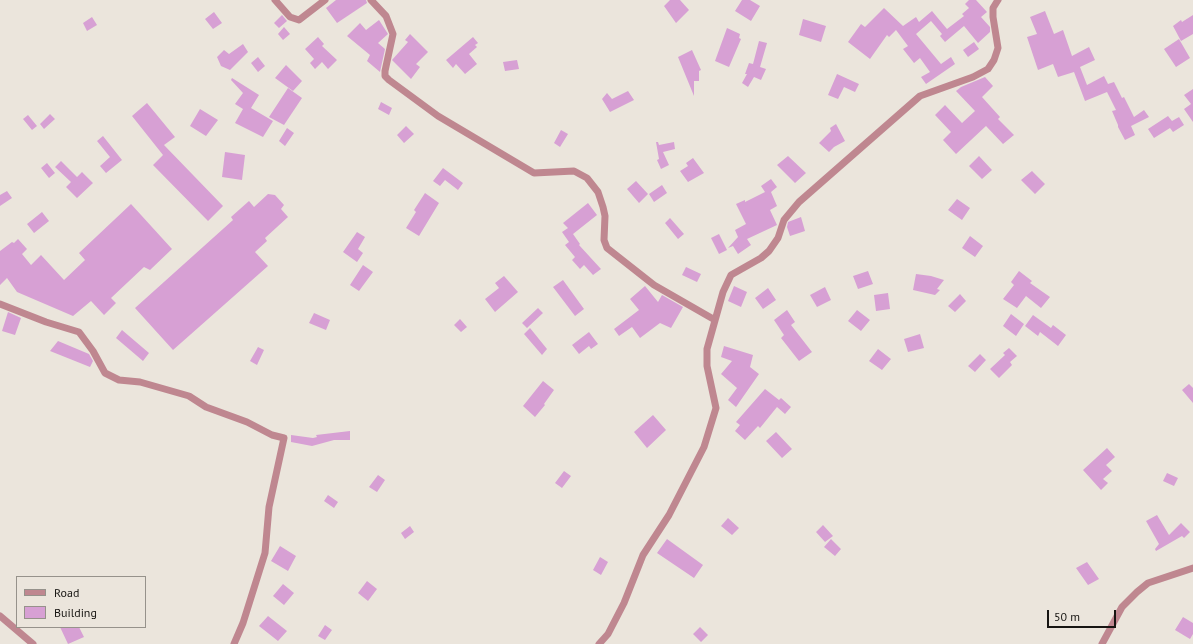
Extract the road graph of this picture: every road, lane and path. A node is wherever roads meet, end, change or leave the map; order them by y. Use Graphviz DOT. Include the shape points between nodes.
graph roads {
  1 [pos="275,0"];
  2 [pos="325,0"];
  3 [pos="370,0"];
  4 [pos="998,0"];
  5 [pos="0,304"];
  6 [pos="715,320"];
  7 [pos="1193,568"];
  8 [pos="0,616"];
  9 [pos="33,644"];
  10 [pos="234,644"];
  11 [pos="599,644"];
  12 [pos="1102,644"];
  1 -- 2 [label="street" via="290,17 299,20"];
  3 -- 6 [label="street" via="386,16 394,34 385,71 385,76 389,80 438,116 534,173 574,171 586,178 598,192 606,216 604,240 607,248 654,285"];
  4 -- 6 [label="street" via="993,8 993,17 998,48 988,68 973,77 920,96 799,202 784,220 778,238 769,251 731,275"];
  5 -- 10 [label="street" via="79,332 105,373 119,380 140,382 189,396 206,407 284,438 269,507 265,553"];
  6 -- 11 [label="street" via="707,349 707,366 716,408 704,447 670,515 643,555 624,603 608,634"];
  7 -- 12 [label="street" via="1148,584 1137,592 1122,607"];
  8 -- 9 [label="street"];
}
